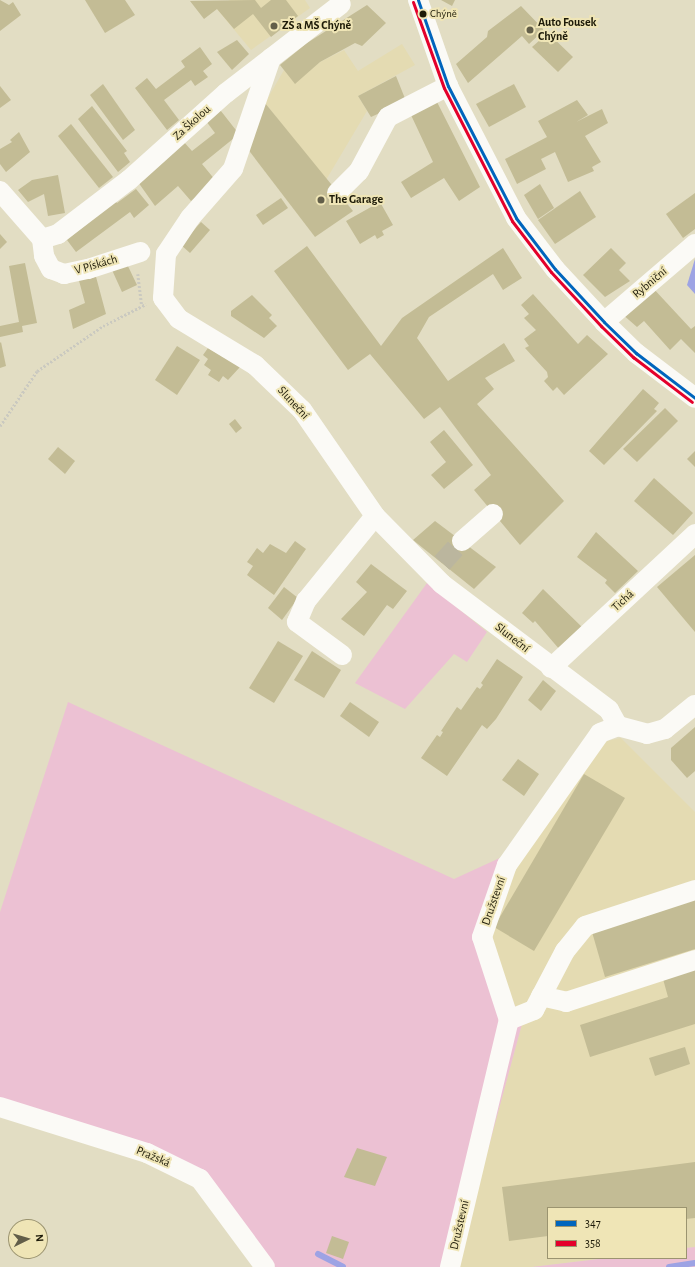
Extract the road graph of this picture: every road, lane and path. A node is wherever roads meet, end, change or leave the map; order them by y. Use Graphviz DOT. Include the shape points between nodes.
graph roads {
  1 [pos="418,0"];
  2 [pos="343,1"];
  3 [pos="271,58"];
  4 [pos="448,86"];
  5 [pos="0,191"];
  6 [pos="337,193"];
  7 [pos="42,239"];
  8 [pos="695,244"];
  9 [pos="137,253"];
  10 [pos="163,298"];
  11 [pos="142,305"];
  12 [pos="604,322"];
  13 [pos="695,398"];
  14 [pos="0,426"];
  15 [pos="493,514"];
  16 [pos="375,516"];
  17 [pos="695,534"];
  18 [pos="462,542"];
  19 [pos="342,655"];
  20 [pos="551,668"];
  21 [pos="695,705"];
  22 [pos="618,726"];
  23 [pos="695,890"];
  24 [pos="695,960"];
  25 [pos="541,996"];
  26 [pos="509,1020"];
  27 [pos="0,1107"];
  28 [pos="265,1267"];
  29 [pos="450,1267"];
  1 -- 4 [label="street"];
  2 -- 3 [label="street, Za Školou"];
  3 -- 7 [label="street, Za Školou" via="226,93 129,180 58,234"];
  3 -- 10 [label="street" via="233,169 190,218 166,254"];
  4 -- 6 [label="street" via="388,117 359,171"];
  4 -- 12 [label="street" via="516,218 555,269"];
  5 -- 7 [label="street"];
  7 -- 9 [label="street, V Pískách" via="44,256 52,268 64,274"];
  8 -- 12 [label="street, Rybniční"];
  9 -- 11 [label="path"];
  10 -- 11 [label="path"];
  10 -- 16 [label="street, Sluneční" via="179,319 255,365 302,410"];
  11 -- 14 [label="path" via="37,371"];
  12 -- 13 [label="street" via="636,353"];
  15 -- 18 [label="street"];
  16 -- 19 [label="street" via="306,601 297,622"];
  16 -- 20 [label="street, Sluneční"];
  17 -- 20 [label="street, Tichá"];
  20 -- 22 [label="street, Sluneční" via="609,710"];
  21 -- 22 [label="street" via="665,729 647,734"];
  22 -- 26 [label="street, Družstevní" via="600,733 507,865 482,937"];
  23 -- 25 [label="street" via="585,926 565,951"];
  24 -- 25 [label="street" via="566,1002"];
  25 -- 26 [label="street" via="534,1010"];
  26 -- 29 [label="street, Družstevní"];
  27 -- 28 [label="street, Pražská" via="147,1153 200,1179"];
}
